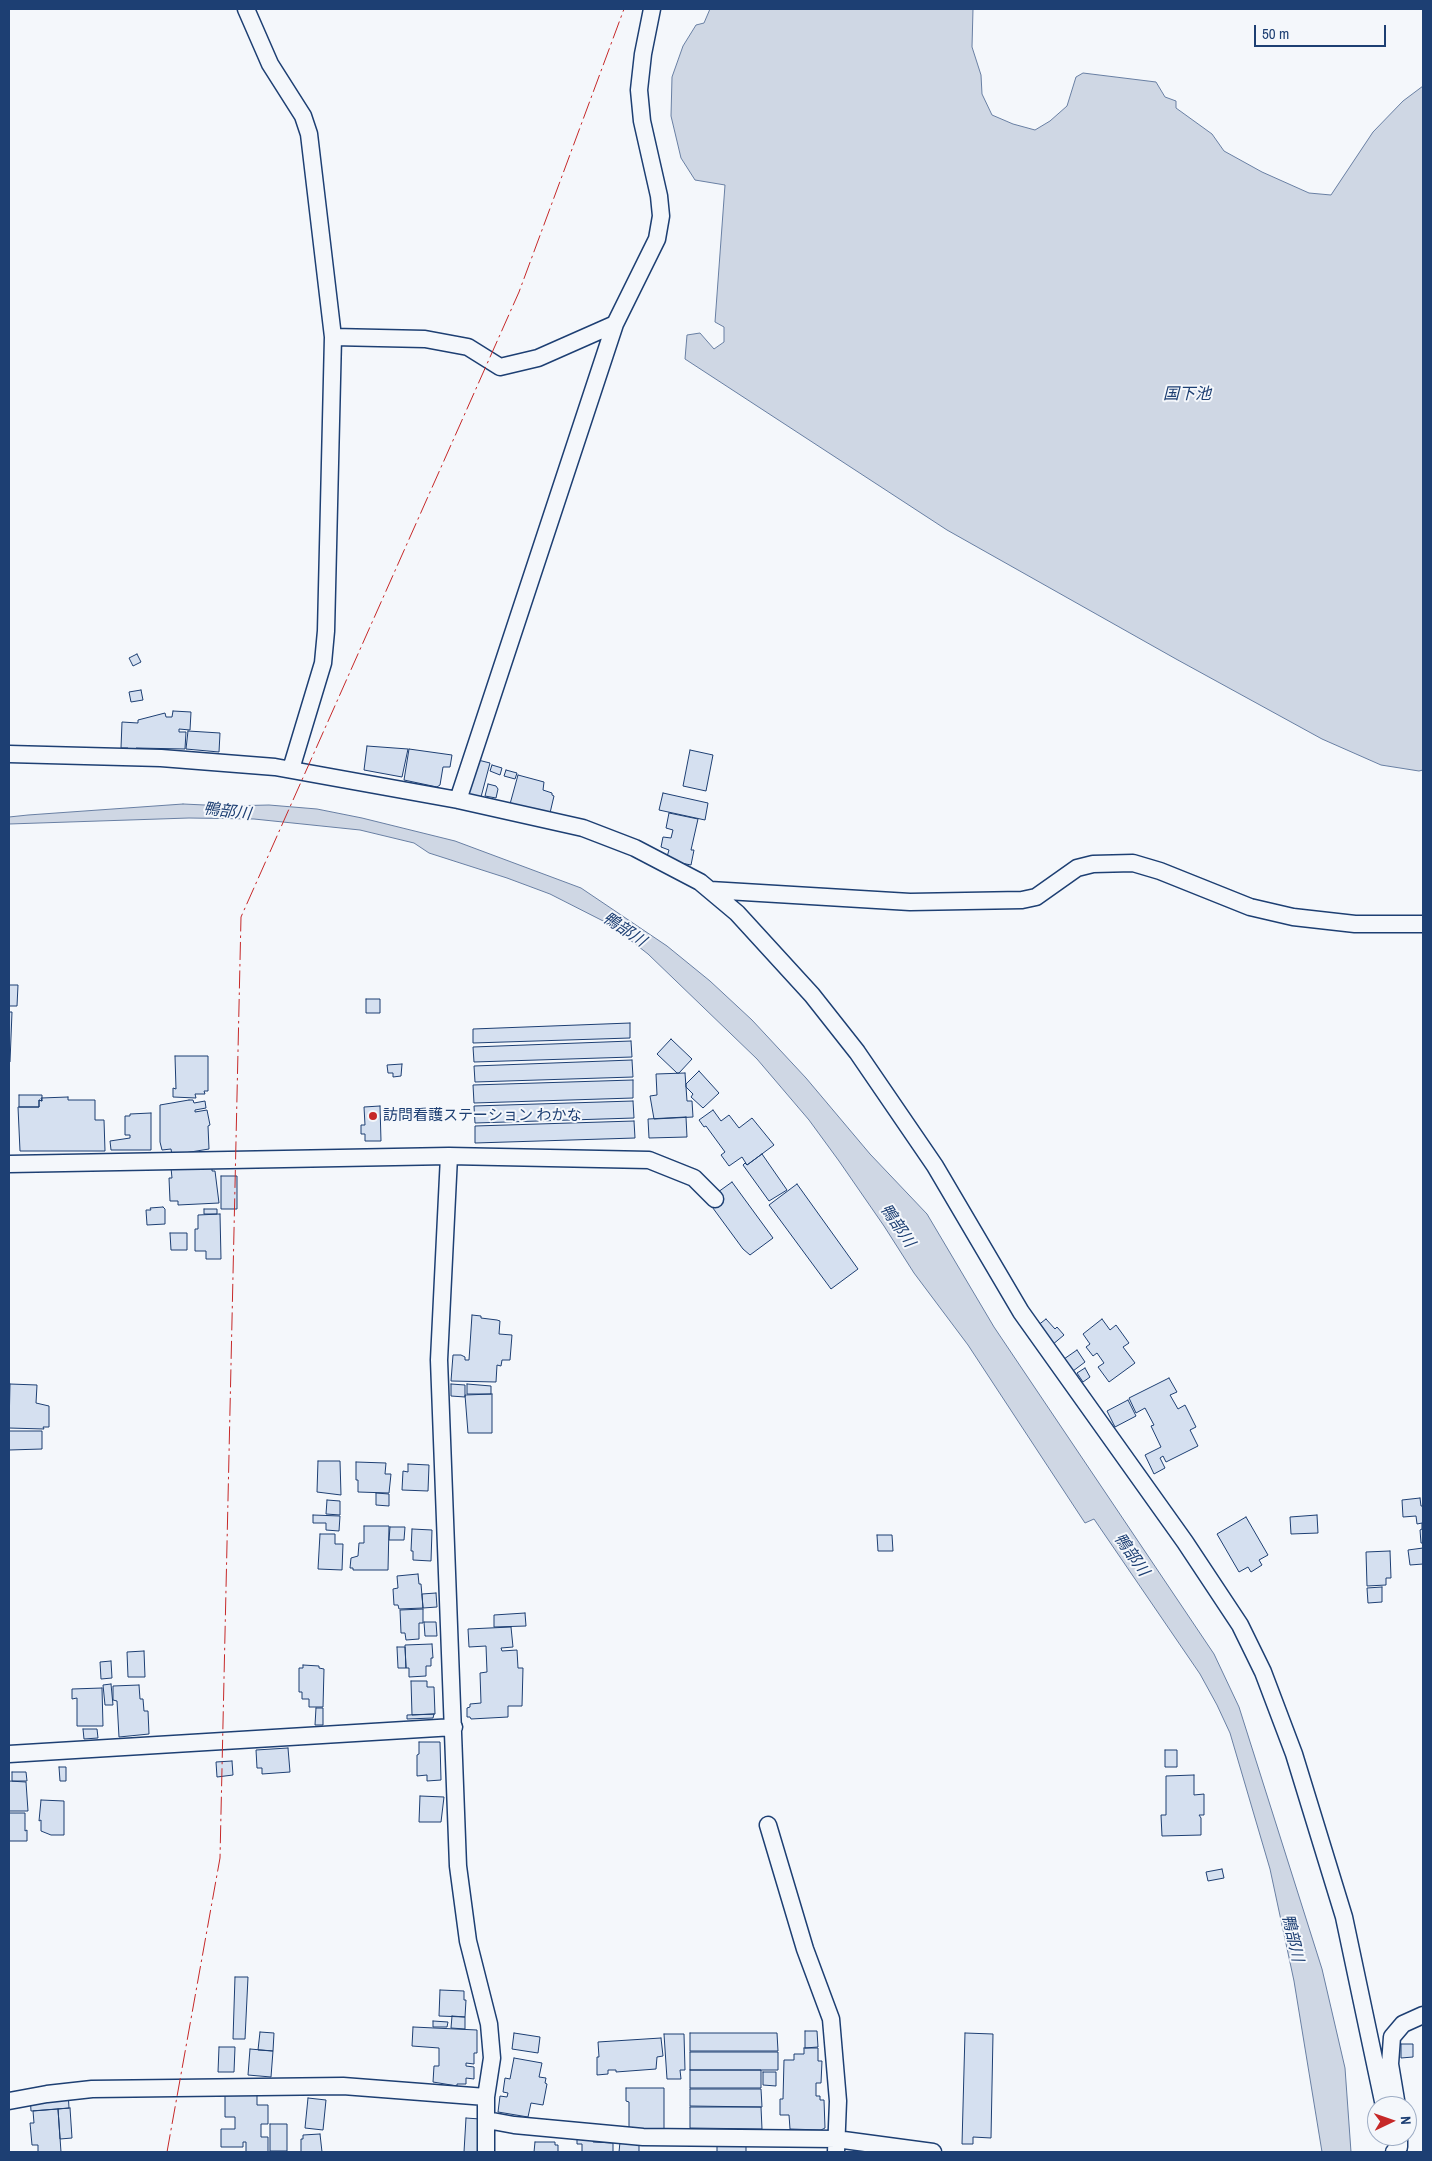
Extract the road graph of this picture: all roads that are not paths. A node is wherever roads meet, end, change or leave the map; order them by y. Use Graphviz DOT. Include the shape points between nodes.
graph roads {
  1 [pos="246,9"];
  2 [pos="652,9"];
  3 [pos="615,324"];
  4 [pos="333,337"];
  5 [pos="9,754"];
  6 [pos="291,769"];
  7 [pos="458,800"];
  8 [pos="710,890"];
  9 [pos="1423,924"];
  10 [pos="449,1156"];
  11 [pos="9,1164"];
  12 [pos="715,1199"];
  13 [pos="454,1727"];
  14 [pos="9,1754"];
  15 [pos="768,1825"];
  16 [pos="1423,2015"];
  17 [pos="1382,2096"];
  18 [pos="1395,2096"];
  19 [pos="486,2097"];
  20 [pos="9,2100"];
  21 [pos="487,2120"];
  22 [pos="836,2145"];
  23 [pos="486,2152"];
  24 [pos="933,2152"];
  1 -- 4 [label="street" via="270,64 303,116 309,134"];
  2 -- 3 [label="street" via="639,90 661,216 657,239"];
  3 -- 4 [label="street" via="538,358 500,367 468,348 425,339"];
  3 -- 7 [label="street"];
  4 -- 6 [label="street" via="326,631 320,672"];
  5 -- 6 [label="street" via="161,758"];
  6 -- 7 [label="street"];
  7 -- 8 [label="street" via="583,828 635,848"];
  8 -- 9 [label="street" via="910,902 1022,900 1036,897 1077,868 1093,864 1133,863 1250,907 1293,917 1355,924"];
  8 -- 17 [label="street" via="737,913 806,988 856,1052 935,1166 1021,1312 1180,1534 1240,1625 1263,1672 1294,1754 1344,1917"];
  10 -- 11 [label="street"];
  10 -- 12 [label="street" via="649,1160 694,1178"];
  10 -- 13 [label="street" via="439,1360"];
  13 -- 14 [label="street"];
  13 -- 19 [label="street" via="458,1866 468,1941 489,2024 492,2058"];
  15 -- 22 [label="street" via="805,1949 832,2018 838,2101"];
  16 -- 18 [label="street" via="1403,2024 1392,2037 1390,2064"];
  19 -- 20 [label="street" via="343,2086 92,2089"];
  19 -- 21 [label="street"];
  21 -- 22 [label="street" via="644,2137"];
  21 -- 23 [label="street"];
  22 -- 24 [label="street"];
}
